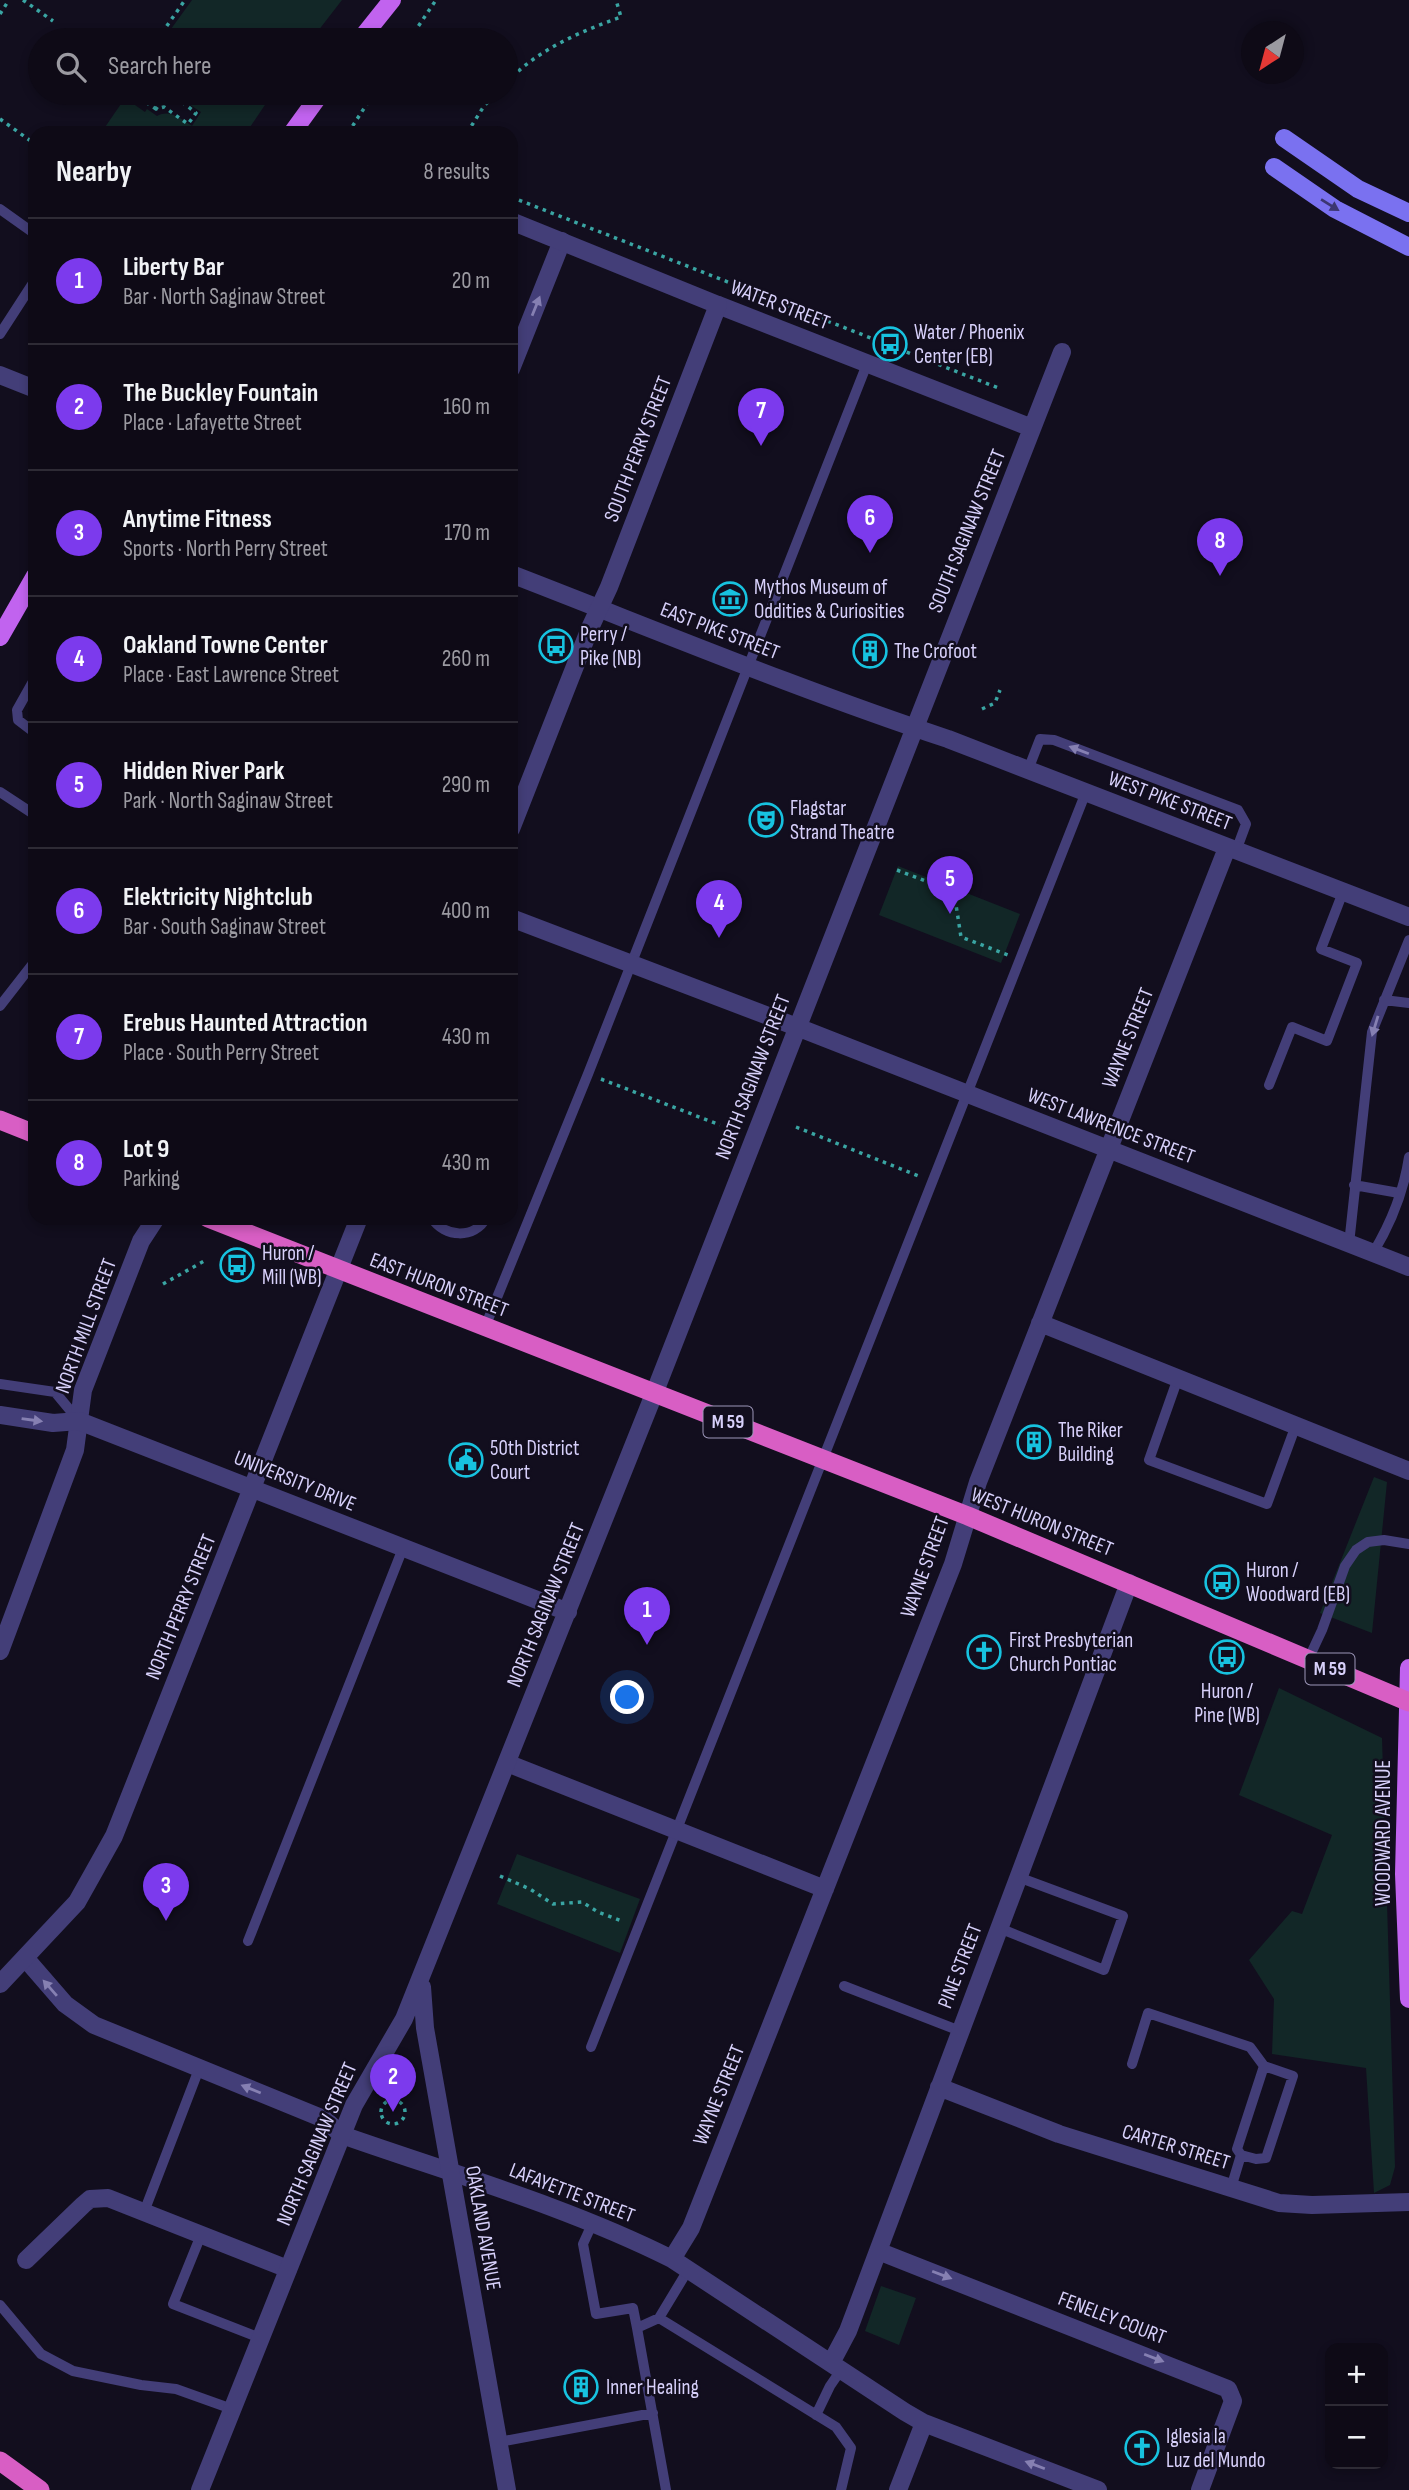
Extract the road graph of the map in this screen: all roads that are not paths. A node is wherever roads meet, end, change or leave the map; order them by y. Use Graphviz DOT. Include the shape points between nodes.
graph roads {
  1 [pos="392,0"];
  2 [pos="370,28"];
  3 [pos="312,105"];
  4 [pos="297,126"];
  5 [pos="1284,138"];
  6 [pos="1273,167"];
  7 [pos="0,209"];
  8 [pos="1409,213"];
  9 [pos="518,224"];
  10 [pos="28,229"];
  11 [pos="562,241"];
  12 [pos="1409,247"];
  13 [pos="28,291"];
  14 [pos="718,305"];
  15 [pos="0,334"];
  16 [pos="518,351"];
  17 [pos="1062,352"];
  18 [pos="867,363"];
  19 [pos="0,375"];
  20 [pos="28,386"];
  21 [pos="1032,428"];
  22 [pos="518,577"];
  23 [pos="28,588"];
  24 [pos="599,608"];
  25 [pos="0,637"];
  26 [pos="747,666"];
  27 [pos="28,690"];
  28 [pos="28,728"];
  29 [pos="915,728"];
  30 [pos="1028,770"];
  31 [pos="0,792"];
  32 [pos="1086,792"];
  33 [pos="28,810"];
  34 [pos="518,810"];
  35 [pos="1231,850"];
  36 [pos="1343,892"];
  37 [pos="1409,918"];
  38 [pos="518,921"];
  39 [pos="1409,940"];
  40 [pos="631,964"];
  41 [pos="28,970"];
  42 [pos="1384,1000"];
  43 [pos="1409,1003"];
  44 [pos="0,1006"];
  45 [pos="797,1027"];
  46 [pos="1269,1084"];
  47 [pos="967,1094"];
  48 [pos="0,1120"];
  49 [pos="28,1131"];
  50 [pos="1108,1149"];
  51 [pos="1409,1157"];
  52 [pos="1354,1185"];
  53 [pos="1399,1193"];
  54 [pos="151,1225"];
  55 [pos="226,1225"];
  56 [pos="356,1225"];
  57 [pos="439,1225"];
  58 [pos="480,1225"];
  59 [pos="1349,1244"];
  60 [pos="1373,1253"];
  61 [pos="1409,1267"];
  62 [pos="339,1270"];
  63 [pos="1040,1323"];
  64 [pos="485,1327"];
  65 [pos="1178,1378"];
  66 [pos="0,1384"];
  67 [pos="654,1394"];
  68 [pos="0,1415"];
  69 [pos="79,1420"];
  70 [pos="1296,1425"];
  71 [pos="823,1459"];
  72 [pos="1409,1471"];
  73 [pos="252,1488"];
  74 [pos="968,1516"];
  75 [pos="1409,1544"];
  76 [pos="403,1548"];
  77 [pos="1129,1583"];
  78 [pos="568,1612"];
  79 [pos="0,1651"];
  80 [pos="1308,1660"];
  81 [pos="1409,1668"];
  82 [pos="1408,1702"];
  83 [pos="507,1763"];
  84 [pos="676,1830"];
  85 [pos="1018,1877"];
  86 [pos="825,1889"];
  87 [pos="999,1928"];
  88 [pos="248,1941"];
  89 [pos="26,1958"];
  90 [pos="423,1974"];
  91 [pos="0,1984"];
  92 [pos="845,1986"];
  93 [pos="1409,1999"];
  94 [pos="960,2031"];
  95 [pos="591,2047"];
  96 [pos="1132,2064"];
  97 [pos="1264,2066"];
  98 [pos="199,2069"];
  99 [pos="939,2087"];
  100 [pos="342,2135"];
  101 [pos="1241,2155"];
  102 [pos="450,2173"];
  103 [pos="1231,2188"];
  104 [pos="1409,2202"];
  105 [pos="144,2212"];
  106 [pos="593,2222"];
  107 [pos="201,2235"];
  108 [pos="878,2250"];
  109 [pos="672,2259"];
  110 [pos="26,2260"];
  111 [pos="288,2269"];
  112 [pos="688,2270"];
  113 [pos="0,2305"];
  114 [pos="659,2318"];
  115 [pos="637,2328"];
  116 [pos="260,2339"];
  117 [pos="836,2366"];
  118 [pos="232,2409"];
  119 [pos="653,2413"];
  120 [pos="816,2415"];
  121 [pos="924,2423"];
  122 [pos="499,2442"];
  123 [pos="0,2461"];
  124 [pos="40,2490"];
  125 [pos="200,2490"];
  126 [pos="507,2490"];
  127 [pos="666,2490"];
  128 [pos="841,2490"];
  129 [pos="898,2490"];
  130 [pos="1098,2490"];
  131 [pos="1200,2490"];
  1 -- 2 [label="main road"];
  3 -- 4 [label="main road"];
  5 -- 8 [label="main road" via="1358,189"];
  6 -- 12 [label="main road, one-way" via="1335,209"];
  7 -- 10 [label="lane"];
  9 -- 11 [label="street, WATER STREET"];
  11 -- 14 [label="street, WATER STREET"];
  16 -- 11 [label="street, one-way"];
  13 -- 15 [label="lane"];
  14 -- 18 [label="street, WATER STREET"];
  14 -- 24 [label="street, SOUTH PERRY STREET"];
  17 -- 21 [label="street, SOUTH SAGINAW STREET"];
  18 -- 21 [label="street, WATER STREET"];
  18 -- 26 [label="lane"];
  19 -- 20 [label="street"];
  21 -- 29 [label="street, SOUTH SAGINAW STREET"];
  22 -- 24 [label="street, EAST PIKE STREET"];
  23 -- 25 [label="main road"];
  24 -- 26 [label="street, EAST PIKE STREET"];
  24 -- 34 [label="street"];
  26 -- 29 [label="street, EAST PIKE STREET"];
  26 -- 40 [label="lane"];
  27 -- 28 [label="lane" via="17,710 18,720"];
  29 -- 30 [label="street, WEST PIKE STREET"];
  29 -- 45 [label="street, NORTH SAGINAW STREET"];
  30 -- 32 [label="street, WEST PIKE STREET"];
  35 -- 30 [label="lane, one-way" via="1246,824 1238,810 1054,740 1040,739"];
  31 -- 33 [label="lane"];
  32 -- 35 [label="street, WEST PIKE STREET"];
  32 -- 47 [label="lane"];
  35 -- 36 [label="street, WEST PIKE STREET"];
  35 -- 50 [label="street, WAYNE STREET"];
  36 -- 37 [label="street, WEST PIKE STREET"];
  36 -- 46 [label="lane" via="1321,949 1357,963 1327,1041 1292,1027"];
  38 -- 40 [label="street, WEST LAWRENCE STREET"];
  39 -- 42 [label="lane"];
  40 -- 45 [label="street, WEST LAWRENCE STREET"];
  40 -- 64 [label="lane"];
  41 -- 44 [label="lane"];
  42 -- 43 [label="lane"];
  42 -- 52 [label="lane, one-way" via="1372,1032"];
  45 -- 47 [label="street, WEST LAWRENCE STREET"];
  45 -- 67 [label="street, NORTH SAGINAW STREET"];
  47 -- 50 [label="street, WEST LAWRENCE STREET"];
  47 -- 71 [label="lane"];
  48 -- 49 [label="highway"];
  50 -- 59 [label="street, WEST LAWRENCE STREET"];
  50 -- 63 [label="street, WAYNE STREET"];
  51 -- 53 [label="lane"];
  52 -- 53 [label="lane"];
  52 -- 59 [label="lane"];
  53 -- 60 [label="lane"];
  54 -- 69 [label="street, NORTH MILL STREET" via="141,1241 83,1390"];
  55 -- 62 [label="highway, EAST HURON STREET / M 59"];
  56 -- 62 [label="street, NORTH PERRY STREET"];
  57 -- 58 [label="lane" via="465,1234"];
  59 -- 60 [label="street, WEST LAWRENCE STREET"];
  60 -- 61 [label="street, WEST LAWRENCE STREET"];
  62 -- 64 [label="highway, EAST HURON STREET / M 59"];
  62 -- 73 [label="street, NORTH PERRY STREET"];
  63 -- 65 [label="street"];
  63 -- 74 [label="street, WAYNE STREET"];
  64 -- 67 [label="highway, EAST HURON STREET / M 59"];
  65 -- 70 [label="street"];
  65 -- 70 [label="lane" via="1149,1460 1266,1503"];
  66 -- 69 [label="lane" via="55,1392"];
  67 -- 71 [label="highway, WEST HURON STREET / M 59"];
  67 -- 78 [label="street, NORTH SAGINAW STREET"];
  68 -- 69 [label="street, UNIVERSITY DRIVE, one-way" via="53,1423"];
  69 -- 73 [label="street, UNIVERSITY DRIVE"];
  69 -- 79 [label="street, NORTH MILL STREET" via="75,1450"];
  70 -- 72 [label="street"];
  71 -- 74 [label="highway, WEST HURON STREET / M 59"];
  71 -- 84 [label="lane"];
  73 -- 76 [label="street, UNIVERSITY DRIVE"];
  73 -- 89 [label="street, NORTH PERRY STREET" via="114,1836 77,1902"];
  74 -- 77 [label="highway, WEST HURON STREET / M 59"];
  74 -- 86 [label="street, WAYNE STREET"];
  75 -- 80 [label="lane" via="1384,1540 1356,1550 1345,1566"];
  76 -- 78 [label="street, UNIVERSITY DRIVE"];
  76 -- 88 [label="lane"];
  77 -- 80 [label="highway, WEST HURON STREET / M 59"];
  77 -- 85 [label="street, PINE STREET"];
  78 -- 83 [label="street, NORTH SAGINAW STREET"];
  80 -- 82 [label="highway, WEST HURON STREET / M 59"];
  81 -- 82 [label="main road, WOODWARD AVENUE"];
  82 -- 93 [label="main road, WOODWARD AVENUE" via="1404,1874"];
  83 -- 84 [label="street"];
  83 -- 90 [label="street, NORTH SAGINAW STREET"];
  84 -- 86 [label="street"];
  84 -- 95 [label="lane"];
  85 -- 87 [label="street, PINE STREET"];
  85 -- 87 [label="lane" via="1123,1916 1104,1970"];
  86 -- 109 [label="street, WAYNE STREET" via="691,2228"];
  87 -- 94 [label="street, PINE STREET"];
  89 -- 91 [label="street, NORTH PERRY STREET"];
  98 -- 89 [label="street, LAFAYETTE STREET, one-way" via="79,2016"];
  90 -- 100 [label="street, NORTH SAGINAW STREET" via="404,2020 361,2090"];
  90 -- 102 [label="street, OAKLAND AVENUE" via="422,2005"];
  92 -- 94 [label="lane"];
  94 -- 99 [label="street, PINE STREET"];
  96 -- 97 [label="lane" via="1148,2014 1250,2047"];
  97 -- 101 [label="lane" via="1237,2148"];
  97 -- 101 [label="lane" via="1293,2076 1266,2158"];
  100 -- 98 [label="street, LAFAYETTE STREET, one-way" via="324,2119"];
  98 -- 105 [label="lane"];
  99 -- 103 [label="street, CARTER STREET" via="1059,2134"];
  99 -- 108 [label="street, PINE STREET"];
  100 -- 102 [label="street, LAFAYETTE STREET"];
  100 -- 111 [label="street, NORTH SAGINAW STREET"];
  101 -- 103 [label="lane"];
  102 -- 106 [label="street, LAFAYETTE STREET"];
  102 -- 122 [label="street, OAKLAND AVENUE"];
  103 -- 104 [label="street, CARTER STREET" via="1293,2205"];
  105 -- 107 [label="street"];
  105 -- 110 [label="street" via="108,2198 90,2199"];
  106 -- 109 [label="street, LAFAYETTE STREET"];
  106 -- 115 [label="lane" via="583,2244 596,2314 633,2308"];
  107 -- 111 [label="street"];
  107 -- 116 [label="lane" via="173,2304"];
  108 -- 117 [label="street, PINE STREET"];
  108 -- 131 [label="street, FENELEY COURT, one-way" via="1228,2389 1233,2401"];
  109 -- 112 [label="street, LAFAYETTE STREET"];
  111 -- 116 [label="street, NORTH SAGINAW STREET"];
  112 -- 114 [label="lane"];
  112 -- 117 [label="street, LAFAYETTE STREET"];
  113 -- 118 [label="lane" via="41,2354 73,2371 176,2389"];
  114 -- 115 [label="lane"];
  114 -- 120 [label="lane"];
  115 -- 119 [label="lane"];
  116 -- 118 [label="street, NORTH SAGINAW STREET"];
  117 -- 120 [label="lane"];
  117 -- 121 [label="street, LAFAYETTE STREET"];
  118 -- 125 [label="street, NORTH SAGINAW STREET"];
  119 -- 122 [label="lane"];
  119 -- 127 [label="lane"];
  120 -- 128 [label="lane" via="836,2427 850,2448"];
  121 -- 129 [label="street"];
  130 -- 121 [label="street, LAFAYETTE STREET, one-way"];
  122 -- 126 [label="street, OAKLAND AVENUE"];
  123 -- 124 [label="highway"];
}
